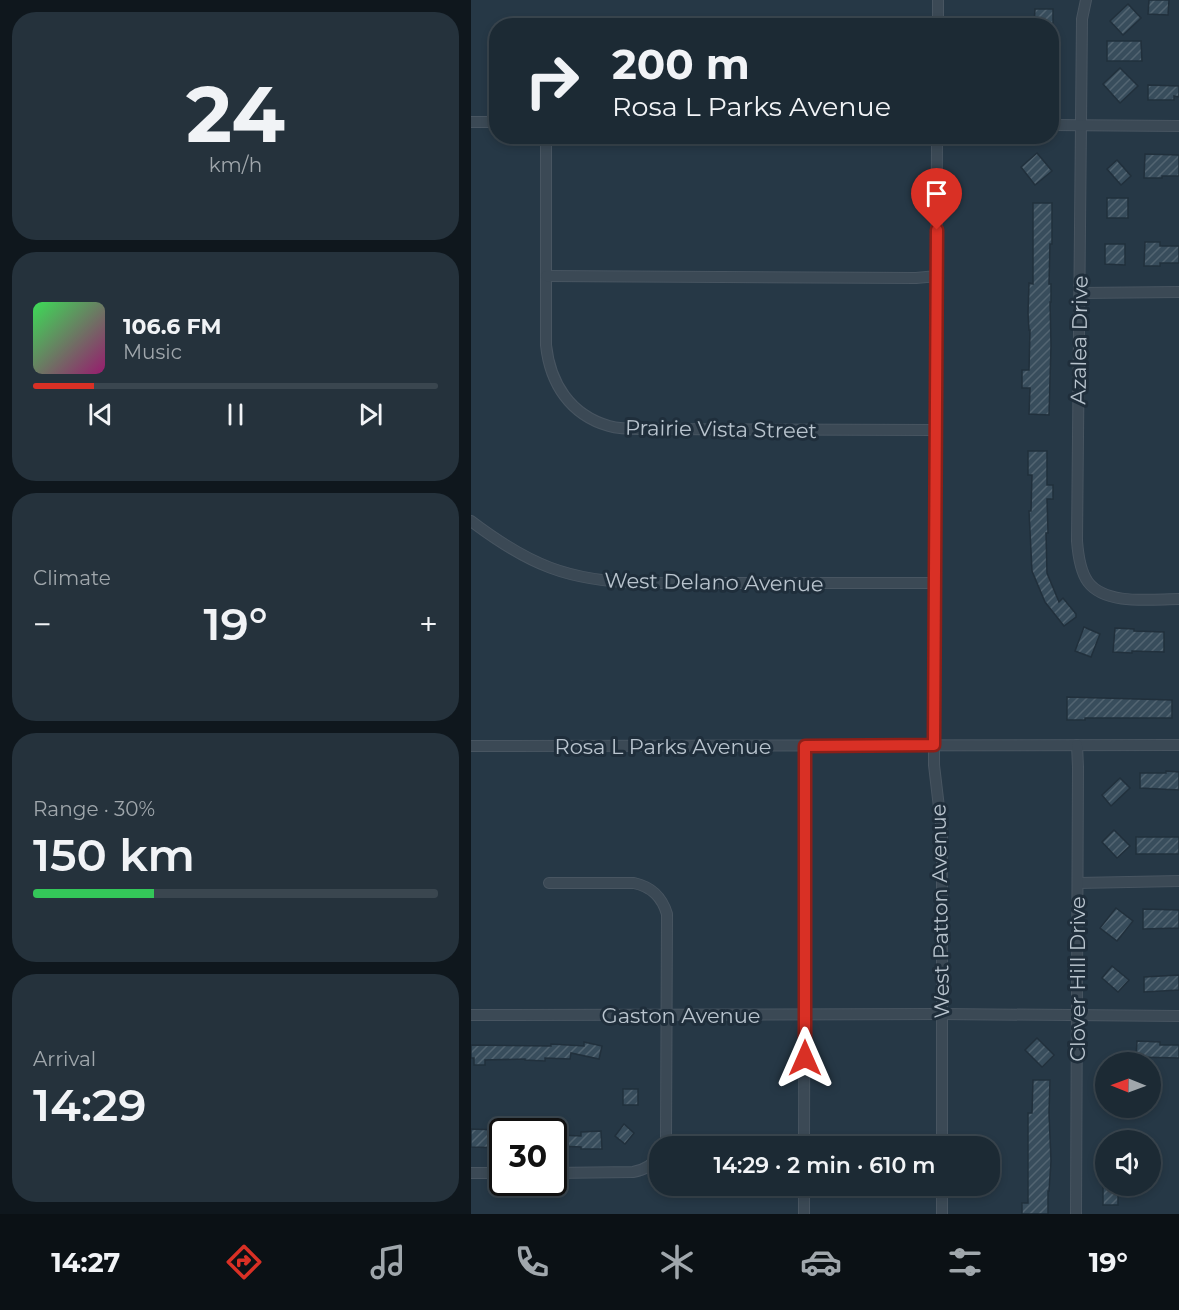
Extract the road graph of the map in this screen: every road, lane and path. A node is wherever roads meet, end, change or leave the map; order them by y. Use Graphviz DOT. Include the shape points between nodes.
graph roads {
  1 [pos="938,0"];
  2 [pos="1086,0"];
  3 [pos="938,18"];
  4 [pos="471,122"];
  5 [pos="489,122"];
  6 [pos="1059,125"];
  7 [pos="1081,126"];
  8 [pos="1179,126"];
  9 [pos="546,144"];
  10 [pos="937,144"];
  11 [pos="546,276"];
  12 [pos="937,276"];
  13 [pos="1179,292"];
  14 [pos="1080,293"];
  15 [pos="936,430"];
  16 [pos="471,521"];
  17 [pos="935,584"];
  18 [pos="1179,599"];
  19 [pos="934,745"];
  20 [pos="1077,745"];
  21 [pos="1179,745"];
  22 [pos="471,746"];
  23 [pos="805,746"];
  24 [pos="1179,881"];
  25 [pos="549,883"];
  26 [pos="1077,883"];
  27 [pos="805,1014"];
  28 [pos="942,1014"];
  29 [pos="471,1015"];
  30 [pos="666,1015"];
  31 [pos="1077,1015"];
  32 [pos="1179,1016"];
  33 [pos="666,1136"];
  34 [pos="804,1136"];
  35 [pos="942,1136"];
  36 [pos="649,1166"];
  37 [pos="471,1173"];
  38 [pos="489,1173"];
  39 [pos="567,1173"];
  40 [pos="804,1196"];
  41 [pos="942,1196"];
  42 [pos="804,1214"];
  43 [pos="942,1214"];
  44 [pos="1076,1214"];
  1 -- 3 [label="street"];
  2 -- 7 [label="street, Azalea Drive" via="1082,19"];
  4 -- 5 [label="street"];
  6 -- 7 [label="street"];
  7 -- 8 [label="street"];
  7 -- 14 [label="street, Azalea Drive"];
  9 -- 11 [label="street, Prairie Vista Street"];
  10 -- 12 [label="street, West Patton Avenue"];
  11 -- 12 [label="street"];
  11 -- 15 [label="street, Prairie Vista Street" via="546,345 552,375 561,393 577,409 608,426"];
  12 -- 15 [label="street, West Patton Avenue"];
  13 -- 14 [label="street"];
  14 -- 18 [label="street, Azalea Drive" via="1077,541 1083,570 1088,582 1108,596"];
  15 -- 17 [label="street, West Patton Avenue"];
  16 -- 17 [label="street, West Delano Avenue" via="525,557 560,572 595,580"];
  17 -- 19 [label="street, West Patton Avenue"];
  19 -- 20 [label="street, Rosa L Parks Avenue"];
  19 -- 23 [label="street, Rosa L Parks Avenue"];
  19 -- 28 [label="street, West Patton Avenue" via="942,833"];
  20 -- 21 [label="street, Rosa L Parks Avenue"];
  20 -- 26 [label="street, Clover Hill Drive"];
  22 -- 23 [label="street, Rosa L Parks Avenue"];
  23 -- 27 [label="street"];
  24 -- 26 [label="street"];
  25 -- 30 [label="street" via="634,883 660,897 667,914"];
  26 -- 31 [label="street, Clover Hill Drive"];
  27 -- 28 [label="street, Gaston Avenue"];
  27 -- 30 [label="street, Gaston Avenue"];
  27 -- 34 [label="street"];
  28 -- 31 [label="street, Gaston Avenue"];
  28 -- 35 [label="street, West Patton Avenue"];
  29 -- 30 [label="street, Gaston Avenue"];
  30 -- 33 [label="street"];
  31 -- 32 [label="street, Gaston Avenue"];
  31 -- 44 [label="street, Clover Hill Drive"];
  36 -- 39 [label="street" via="633,1172"];
  37 -- 38 [label="street"];
  40 -- 42 [label="street"];
  41 -- 43 [label="street"];
}
